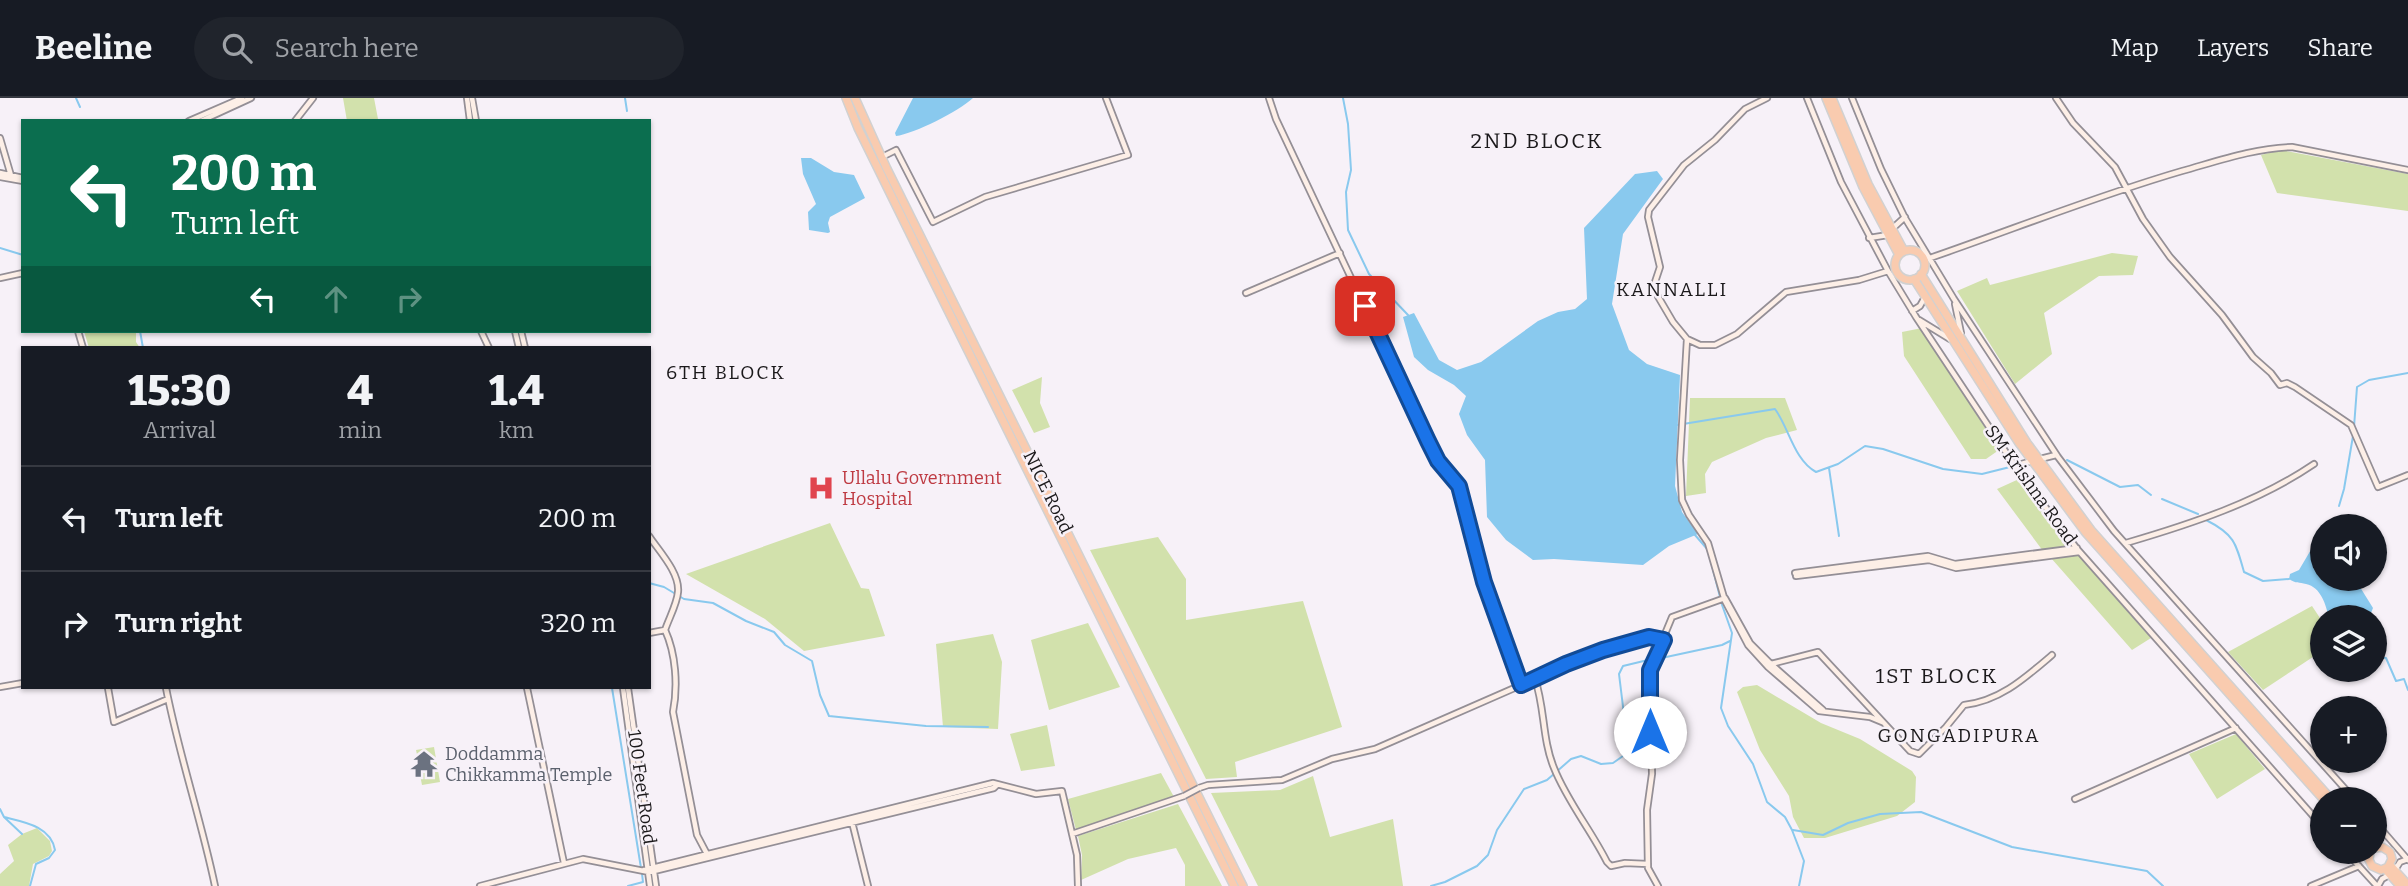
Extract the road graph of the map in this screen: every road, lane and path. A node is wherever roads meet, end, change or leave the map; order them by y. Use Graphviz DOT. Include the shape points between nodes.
graph roads {
  1 [pos="242,98"];
  2 [pos="251,98"];
  3 [pos="313,98"];
  4 [pos="467,98"];
  5 [pos="472,98"];
  6 [pos="846,98"];
  7 [pos="855,98"];
  8 [pos="1106,98"];
  9 [pos="1269,98"];
  10 [pos="1767,98"];
  11 [pos="1807,98"];
  12 [pos="1826,98"];
  13 [pos="1832,98"];
  14 [pos="1852,98"];
  15 [pos="2056,98"];
  16 [pos="194,119"];
  17 [pos="205,119"];
  18 [pos="297,119"];
  19 [pos="470,119"];
  20 [pos="476,119"];
  21 [pos="0,138"];
  22 [pos="886,155"];
  23 [pos="2408,170"];
  24 [pos="0,175"];
  25 [pos="12,177"];
  26 [pos="21,179"];
  27 [pos="2127,187"];
  28 [pos="1905,217"];
  29 [pos="1890,233"];
  30 [pos="1869,238"];
  31 [pos="1340,253"];
  32 [pos="1901,253"];
  33 [pos="1930,258"];
  34 [pos="1888,271"];
  35 [pos="21,273"];
  36 [pos="1918,277"];
  37 [pos="0,278"];
  38 [pos="1947,288"];
  39 [pos="1246,293"];
  40 [pos="1929,294"];
  41 [pos="1954,299"];
  42 [pos="1912,311"];
  43 [pos="1916,317"];
  44 [pos="1687,339"];
  45 [pos="1960,342"];
  46 [pos="2056,455"];
  47 [pos="2035,461"];
  48 [pos="2314,464"];
  49 [pos="2014,466"];
  50 [pos="2408,475"];
  51 [pos="651,539"];
  52 [pos="2125,543"];
  53 [pos="2078,550"];
  54 [pos="1795,574"];
  55 [pos="1723,599"];
  56 [pos="665,630"];
  57 [pos="651,634"];
  58 [pos="1664,640"];
  59 [pos="2052,655"];
  60 [pos="1770,664"];
  61 [pos="1535,679"];
  62 [pos="21,683"];
  63 [pos="1521,685"];
  64 [pos="0,687"];
  65 [pos="108,689"];
  66 [pos="166,689"];
  67 [pos="527,689"];
  68 [pos="623,689"];
  69 [pos="628,689"];
  70 [pos="168,699"];
  71 [pos="1824,711"];
  72 [pos="1882,722"];
  73 [pos="2236,728"];
  74 [pos="2312,787"];
  75 [pos="2320,787"];
  76 [pos="2343,787"];
  77 [pos="2076,799"];
  78 [pos="2310,812"];
  79 [pos="851,820"];
  80 [pos="1072,834"];
  81 [pos="2387,835"];
  82 [pos="2387,850"];
  83 [pos="707,854"];
  84 [pos="2408,859"];
  85 [pos="564,863"];
  86 [pos="1648,864"];
  87 [pos="2357,864"];
  88 [pos="2371,865"];
  89 [pos="2361,869"];
  90 [pos="647,870"];
  91 [pos="2390,870"];
  92 [pos="652,885"];
  93 [pos="2408,885"];
  94 [pos="215,886"];
  95 [pos="480,886"];
  96 [pos="868,886"];
  97 [pos="1078,886"];
  98 [pos="1234,886"];
  99 [pos="1243,886"];
  100 [pos="1658,886"];
  101 [pos="2311,886"];
  102 [pos="2378,886"];
  103 [pos="2400,886"];
  1 -- 16 [label="street"];
  2 -- 17 [label="street"];
  3 -- 18 [label="street"];
  4 -- 19 [label="street"];
  5 -- 20 [label="street"];
  6 -- 98 [label="highway, NICE Road"];
  7 -- 99 [label="highway, NICE Road"];
  8 -- 22 [label="street" via="1128,155 985,197 933,222 896,150"];
  9 -- 31 [label="street"];
  10 -- 44 [label="street" via="1745,109 1684,165 1649,210 1660,267 1653,288"];
  11 -- 30 [label="street, SM Krishna Road"];
  12 -- 29 [label="highway" via="1863,187"];
  13 -- 29 [label="highway"];
  14 -- 28 [label="street"];
  15 -- 27 [label="street"];
  21 -- 25 [label="street"];
  23 -- 27 [label="street" via="2292,147 2275,148"];
  24 -- 25 [label="street"];
  25 -- 26 [label="street"];
  27 -- 33 [label="street"];
  27 -- 50 [label="street" via="2170,257 2253,357 2280,385 2295,387 2351,425 2378,487"];
  28 -- 29 [label="street"];
  28 -- 33 [label="street"];
  29 -- 30 [label="street"];
  29 -- 32 [label="highway"];
  30 -- 34 [label="street, SM Krishna Road"];
  31 -- 39 [label="street"];
  31 -- 63 [label="street" via="1438,461 1459,486 1484,582"];
  32 -- 36 [label="highway" via="1895,262 1897,273 1906,279"];
  32 -- 36 [label="highway" via="1921,255 1924,265"];
  33 -- 38 [label="street"];
  34 -- 42 [label="street, SM Krishna Road"];
  34 -- 44 [label="street" via="1786,292 1737,334 1715,345"];
  35 -- 37 [label="street"];
  36 -- 40 [label="highway, SM Krishna Road"];
  38 -- 40 [label="street"];
  38 -- 41 [label="street"];
  40 -- 42 [label="street"];
  40 -- 45 [label="highway, SM Krishna Road"];
  41 -- 45 [label="street"];
  41 -- 46 [label="street"];
  42 -- 43 [label="street, SM Krishna Road"];
  43 -- 45 [label="street"];
  43 -- 49 [label="street, SM Krishna Road"];
  44 -- 55 [label="street" via="1682,500 1708,543"];
  45 -- 47 [label="highway, SM Krishna Road"];
  46 -- 47 [label="street"];
  46 -- 52 [label="street"];
  47 -- 49 [label="street"];
  47 -- 74 [label="highway, SM Krishna Road" via="2087,533"];
  47 -- 75 [label="highway, SM Krishna Road"];
  48 -- 52 [label="street" via="2288,482 2193,522"];
  49 -- 53 [label="street, SM Krishna Road"];
  51 -- 56 [label="street" via="678,585"];
  52 -- 76 [label="street"];
  53 -- 54 [label="street" via="1955,564 1927,556"];
  53 -- 73 [label="street, SM Krishna Road"];
  55 -- 58 [label="street" via="1672,617"];
  55 -- 60 [label="street"];
  55 -- 71 [label="street" via="1748,645 1791,688"];
  56 -- 57 [label="street"];
  56 -- 83 [label="street" via="676,679 675,726 698,835"];
  58 -- 61 [label="street" via="1649,637 1614,647"];
  58 -- 86 [label="street" via="1651,663"];
  59 -- 72 [label="street" via="2011,689 1978,704 1964,705 1919,754 1910,751"];
  60 -- 71 [label="street"];
  60 -- 72 [label="street" via="1818,652"];
  61 -- 63 [label="street"];
  61 -- 86 [label="street" via="1554,769 1611,866"];
  62 -- 64 [label="street"];
  63 -- 80 [label="street, bridge" via="1375,749 1332,759 1282,780 1208,785"];
  65 -- 70 [label="street" via="114,722"];
  66 -- 70 [label="street"];
  67 -- 85 [label="street"];
  68 -- 90 [label="street, 100 Feet Road"];
  69 -- 90 [label="street, 100 Feet Road"];
  70 -- 94 [label="street"];
  71 -- 72 [label="street"];
  73 -- 77 [label="street"];
  73 -- 78 [label="street, SM Krishna Road"];
  79 -- 80 [label="street" via="993,783 1037,794 1062,791"];
  79 -- 83 [label="street"];
  79 -- 90 [label="street"];
  79 -- 96 [label="street"];
  80 -- 97 [label="street"];
  81 -- 84 [label="street"];
  82 -- 91 [label="highway" via="2392,857"];
  83 -- 90 [label="street"];
  84 -- 91 [label="street"];
  85 -- 90 [label="street" via="583,859"];
  85 -- 95 [label="street"];
  86 -- 100 [label="street"];
  87 -- 89 [label="street"];
  88 -- 89 [label="street"];
  88 -- 91 [label="highway"];
  89 -- 101 [label="street"];
  89 -- 102 [label="street"];
  90 -- 92 [label="street, 100 Feet Road"];
  91 -- 93 [label="highway"];
  91 -- 102 [label="street"];
  91 -- 103 [label="highway"];
}
